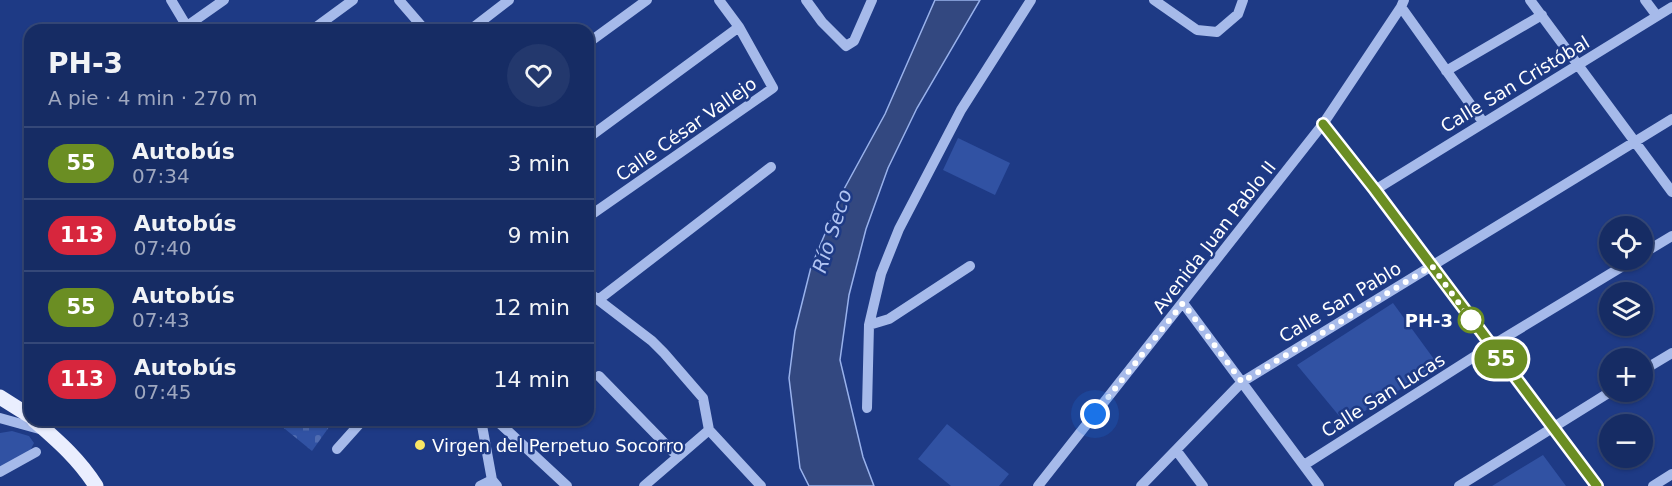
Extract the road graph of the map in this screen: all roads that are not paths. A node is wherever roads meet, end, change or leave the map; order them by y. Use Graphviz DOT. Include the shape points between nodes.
graph roads {
  1 [pos="171,0"];
  2 [pos="224,0"];
  3 [pos="352,0"];
  4 [pos="399,0"];
  5 [pos="509,0"];
  6 [pos="647,0"];
  7 [pos="719,0"];
  8 [pos="806,0"];
  9 [pos="872,0"];
  10 [pos="1031,0"];
  11 [pos="1154,0"];
  12 [pos="1244,0"];
  13 [pos="1530,0"];
  14 [pos="1645,0"];
  15 [pos="1403,4"];
  16 [pos="1672,7"];
  17 [pos="1542,15"];
  18 [pos="1657,16"];
  19 [pos="186,24"];
  20 [pos="193,24"];
  21 [pos="320,24"];
  22 [pos="419,24"];
  23 [pos="478,24"];
  24 [pos="739,27"];
  25 [pos="594,39"];
  26 [pos="1578,64"];
  27 [pos="1446,71"];
  28 [pos="1672,119"];
  29 [pos="1483,122"];
  30 [pos="1323,124"];
  31 [pos="594,134"];
  32 [pos="1635,141"];
  33 [pos="771,167"];
  34 [pos="1375,190"];
  35 [pos="1672,192"];
  36 [pos="594,213"];
  37 [pos="1672,236"];
  38 [pos="1653,247"];
  39 [pos="970,266"];
  40 [pos="1432,266"];
  41 [pos="1616,270"];
  42 [pos="594,296"];
  43 [pos="598,300"];
  44 [pos="1183,303"];
  45 [pos="869,325"];
  46 [pos="1491,346"];
  47 [pos="1672,353"];
  48 [pos="1653,364"];
  49 [pos="599,376"];
  50 [pos="1242,382"];
  51 [pos="0,397"];
  52 [pos="1599,399"];
  53 [pos="867,408"];
  54 [pos="24,412"];
  55 [pos="0,418"];
  56 [pos="24,425"];
  57 [pos="29,426"];
  58 [pos="41,426"];
  59 [pos="358,426"];
  60 [pos="482,426"];
  61 [pos="502,426"];
  62 [pos="1552,427"];
  63 [pos="709,430"];
  64 [pos="47,431"];
  65 [pos="337,449"];
  66 [pos="1176,450"];
  67 [pos="36,452"];
  68 [pos="678,457"];
  69 [pos="1304,465"];
  70 [pos="0,471"];
  71 [pos="1672,474"];
  72 [pos="494,483"];
  73 [pos="96,486"];
  74 [pos="480,486"];
  75 [pos="567,486"];
  76 [pos="644,486"];
  77 [pos="761,486"];
  78 [pos="1038,486"];
  79 [pos="1141,486"];
  80 [pos="1203,486"];
  81 [pos="1319,486"];
  82 [pos="1459,486"];
  83 [pos="1597,486"];
  84 [pos="1653,486"];
  1 -- 19 [label="street"];
  2 -- 20 [label="street"];
  3 -- 21 [label="street"];
  4 -- 22 [label="street"];
  5 -- 23 [label="street"];
  6 -- 25 [label="street"];
  7 -- 24 [label="street"];
  8 -- 9 [label="street" via="846,46 854,41"];
  10 -- 45 [label="street" via="961,110 899,229 881,274"];
  11 -- 12 [label="street" via="1197,30 1217,32 1238,14"];
  13 -- 17 [label="street"];
  14 -- 18 [label="street"];
  15 -- 27 [label="street"];
  15 -- 30 [label="street, Avenida Juan Pablo II"];
  16 -- 18 [label="street, Calle San Cristóbal"];
  17 -- 26 [label="street"];
  17 -- 27 [label="street"];
  18 -- 26 [label="street, Calle San Cristóbal"];
  24 -- 31 [label="street"];
  24 -- 36 [label="street, Calle César Vallejo" via="774,88"];
  26 -- 29 [label="street, Calle San Cristóbal"];
  26 -- 32 [label="street"];
  27 -- 29 [label="street"];
  28 -- 32 [label="street, Calle San Pablo"];
  29 -- 34 [label="street, Calle San Cristóbal"];
  30 -- 34 [label="street"];
  30 -- 44 [label="street, Avenida Juan Pablo II"];
  32 -- 35 [label="street"];
  32 -- 40 [label="street, Calle San Pablo"];
  33 -- 43 [label="street"];
  34 -- 40 [label="street"];
  37 -- 38 [label="street"];
  39 -- 45 [label="street" via="889,319"];
  40 -- 46 [label="street"];
  40 -- 50 [label="street, Calle San Pablo"];
  41 -- 46 [label="street, Calle San Lucas"];
  42 -- 43 [label="street"];
  43 -- 63 [label="street" via="652,341 703,398"];
  44 -- 50 [label="street"];
  44 -- 78 [label="street, Avenida Juan Pablo II"];
  45 -- 53 [label="street"];
  46 -- 62 [label="street"];
  46 -- 69 [label="street, Calle San Lucas"];
  47 -- 48 [label="street"];
  49 -- 68 [label="street"];
  50 -- 66 [label="street, Calle San Pablo"];
  50 -- 69 [label="street"];
  51 -- 54 [label="main road"];
  52 -- 62 [label="street"];
  55 -- 56 [label="street"];
  57 -- 64 [label="street"];
  58 -- 64 [label="main road"];
  59 -- 65 [label="street"];
  60 -- 72 [label="street"];
  61 -- 75 [label="street"];
  62 -- 82 [label="street"];
  62 -- 83 [label="street"];
  63 -- 68 [label="street"];
  63 -- 77 [label="street"];
  64 -- 73 [label="main road" via="72,453"];
  66 -- 79 [label="street, Calle San Pablo"];
  66 -- 80 [label="street"];
  67 -- 70 [label="street"];
  68 -- 76 [label="street"];
  69 -- 81 [label="street"];
  71 -- 84 [label="street"];
  72 -- 74 [label="street"];
}
